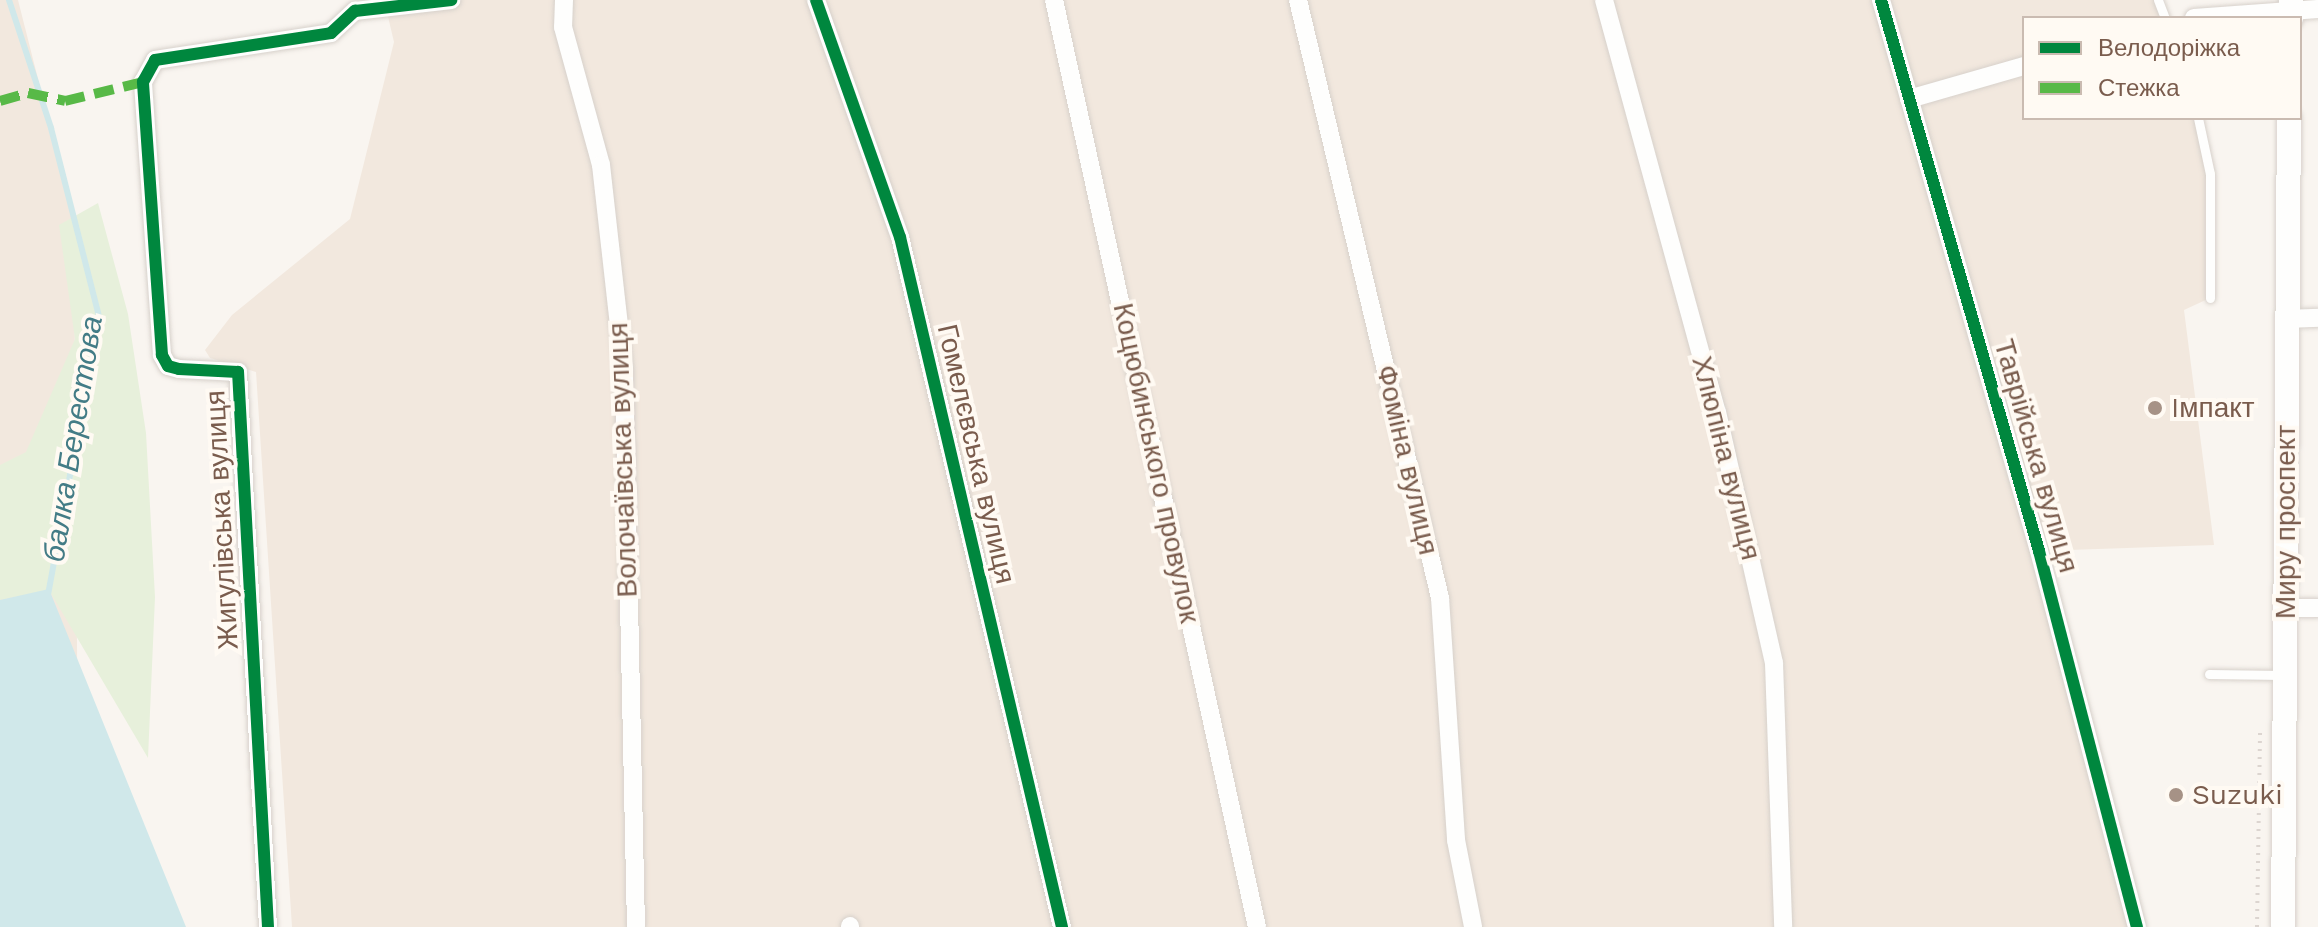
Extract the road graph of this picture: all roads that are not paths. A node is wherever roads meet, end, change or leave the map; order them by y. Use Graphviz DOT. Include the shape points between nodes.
graph roads {
  1 [pos="451,0"];
  2 [pos="564,0"];
  3 [pos="816,0"];
  4 [pos="1054,0"];
  5 [pos="1298,0"];
  6 [pos="1604,0"];
  7 [pos="1881,0"];
  8 [pos="354,5"];
  9 [pos="2291,9"];
  10 [pos="2318,9"];
  11 [pos="2216,16"];
  12 [pos="2022,67"];
  13 [pos="1909,99"];
  14 [pos="2198,120"];
  15 [pos="2289,120"];
  16 [pos="2210,298"];
  17 [pos="2318,318"];
  18 [pos="2287,319"];
  19 [pos="2286,608"];
  20 [pos="2318,608"];
  21 [pos="2209,674"];
  22 [pos="2285,676"];
  23 [pos="268,927"];
  24 [pos="636,927"];
  25 [pos="1062,927"];
  26 [pos="1257,927"];
  27 [pos="1473,927"];
  28 [pos="1783,927"];
  29 [pos="2137,927"];
  30 [pos="2283,927"];
  1 -- 8 [label="street"];
  2 -- 24 [label="street, Волочаївська вулиця" via="563,27 601,165 624,369"];
  3 -- 25 [label="street, Гомелєвська вулиця" via="900,237"];
  4 -- 26 [label="street, Коцюбинського провулок"];
  5 -- 27 [label="street, Фоміна вулиця" via="1440,598 1456,840"];
  6 -- 28 [label="street, Хлюпіна вулиця" via="1717,412 1774,663"];
  7 -- 13 [label="street, Таврійська вулиця"];
  8 -- 23 [label="street, Жигулівська вулиця" via="331,33 155,60 143,82 162,355 168,366 179,369 238,372"];
  9 -- 10 [label="street"];
  9 -- 11 [label="street"];
  12 -- 13 [label="street"];
  13 -- 29 [label="street, Таврійська вулиця" via="2039,551"];
  14 -- 16 [label="lane" via="2210,174"];
  15 -- 18 [label="main road, Миру проспект"];
  17 -- 18 [label="street"];
  18 -- 19 [label="main road, Миру проспект"];
  19 -- 20 [label="street"];
  19 -- 22 [label="main road, Миру проспект"];
  21 -- 22 [label="lane"];
  22 -- 30 [label="main road, Миру проспект"];
}
